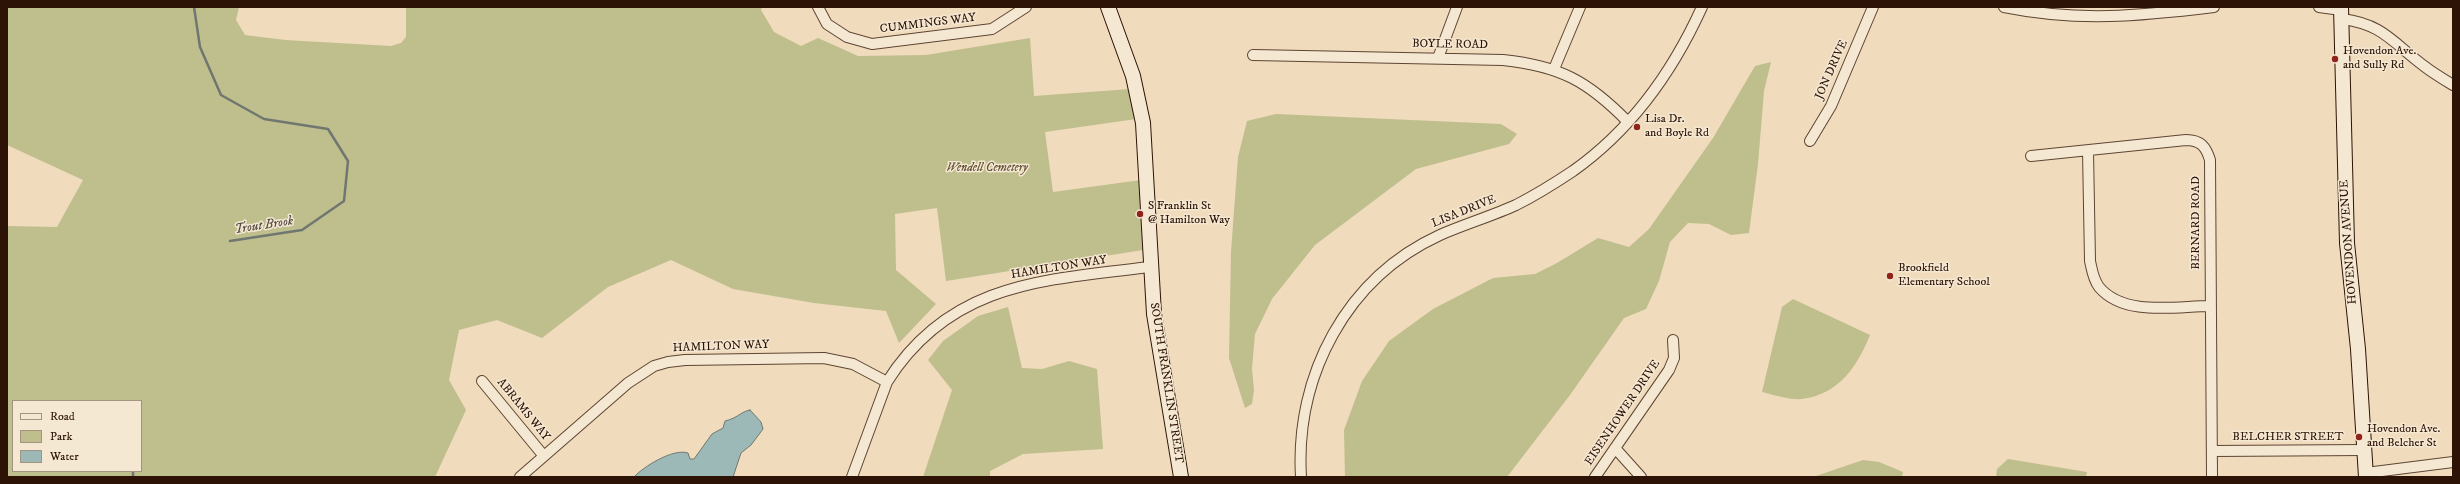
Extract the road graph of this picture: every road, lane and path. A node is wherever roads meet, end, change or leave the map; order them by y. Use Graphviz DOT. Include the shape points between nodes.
graph roads {
  1 [pos="818,7"];
  2 [pos="1026,7"];
  3 [pos="1108,7"];
  4 [pos="1457,7"];
  5 [pos="1580,7"];
  6 [pos="1702,7"];
  7 [pos="1873,7"];
  8 [pos="2004,7"];
  9 [pos="2214,7"];
  10 [pos="2319,7"];
  11 [pos="2341,12"];
  12 [pos="1253,55"];
  13 [pos="1438,58"];
  14 [pos="1554,69"];
  15 [pos="2453,85"];
  16 [pos="1628,122"];
  17 [pos="1810,141"];
  18 [pos="2088,150"];
  19 [pos="2031,156"];
  20 [pos="1150,267"];
  21 [pos="2210,306"];
  22 [pos="1673,340"];
  23 [pos="482,381"];
  24 [pos="887,382"];
  25 [pos="1615,448"];
  26 [pos="2365,450"];
  27 [pos="2212,451"];
  28 [pos="543,455"];
  29 [pos="2453,462"];
  30 [pos="2366,475"];
  31 [pos="520,477"];
  32 [pos="852,477"];
  33 [pos="1181,477"];
  34 [pos="1302,477"];
  35 [pos="1595,477"];
  36 [pos="1641,477"];
  37 [pos="2212,477"];
  1 -- 2 [label="street, CUMMINGS WAY" via="827,24 847,37 872,44 992,29"];
  3 -- 20 [label="main road, SOUTH FRANKLIN STREET" via="1133,76 1143,123"];
  4 -- 13 [label="street"];
  5 -- 14 [label="street"];
  6 -- 16 [label="street, LISA DRIVE" via="1664,78"];
  7 -- 17 [label="street, JON DRIVE" via="1831,106"];
  8 -- 9 [label="street" via="2097,18"];
  10 -- 11 [label="street"];
  11 -- 15 [label="street" via="2378,29 2424,66"];
  11 -- 26 [label="main road, HOVENDON AVENUE" via="2347,242"];
  12 -- 13 [label="street, BOYLE ROAD"];
  13 -- 14 [label="street, BOYLE ROAD" via="1503,60"];
  14 -- 16 [label="street, BOYLE ROAD" via="1589,87"];
  16 -- 34 [label="street, LISA DRIVE" via="1592,156 1555,182 1517,204 1440,236 1414,250 1380,274 1363,292 1337,326 1315,373 1301,440"];
  18 -- 19 [label="street, BERNARD ROAD"];
  18 -- 21 [label="street" via="2090,261 2099,286 2114,299 2130,305"];
  18 -- 21 [label="street, BERNARD ROAD" via="2186,140 2202,144 2210,160"];
  20 -- 24 [label="street, HAMILTON WAY" via="1025,285 993,293 966,305 933,329 905,358"];
  20 -- 33 [label="main road, SOUTH FRANKLIN STREET" via="1157,340"];
  21 -- 27 [label="street, BERNARD ROAD"];
  22 -- 25 [label="street, EISENHOWER DRIVE" via="1674,358 1669,370"];
  23 -- 28 [label="street, ABRAMS WAY"];
  24 -- 28 [label="street, HAMILTON WAY" via="853,364 824,358 668,362 654,366 634,379"];
  24 -- 32 [label="street, HAMILTON WAY"];
  25 -- 35 [label="street, EISENHOWER DRIVE"];
  25 -- 36 [label="street"];
  26 -- 27 [label="street, BELCHER STREET"];
  26 -- 30 [label="main road, HOVENDON AVENUE"];
  27 -- 37 [label="street, BERNARD ROAD"];
  28 -- 31 [label="street, HAMILTON WAY"];
  29 -- 30 [label="street"];
}
